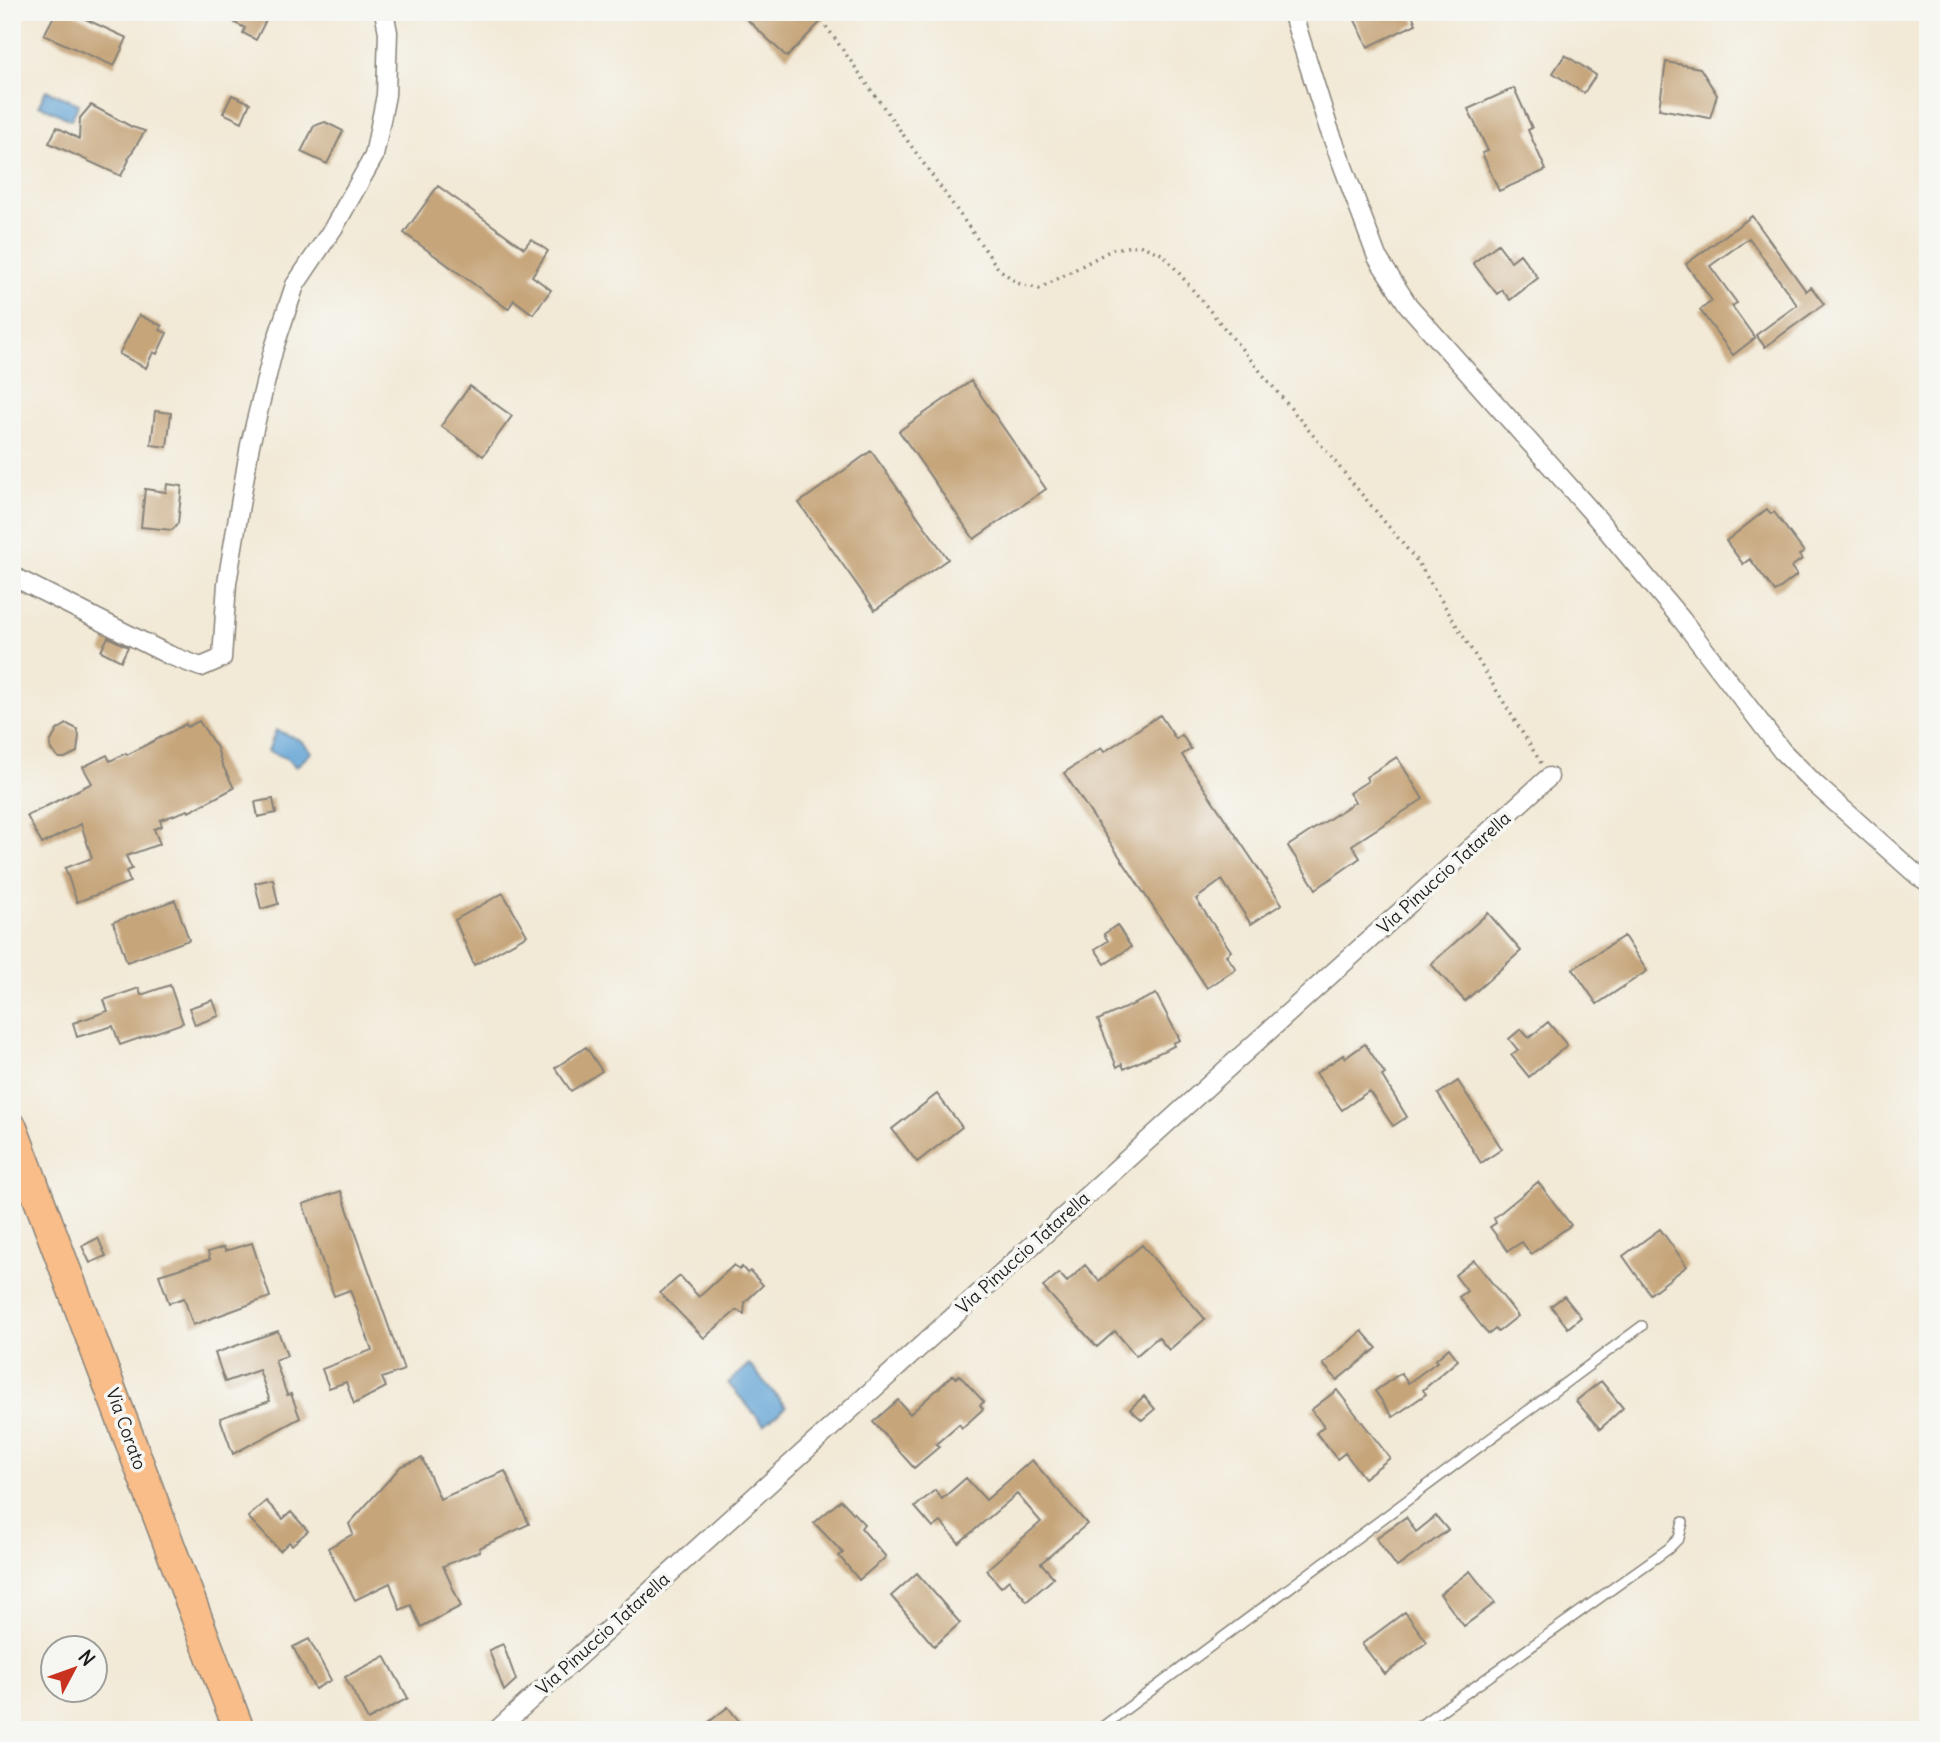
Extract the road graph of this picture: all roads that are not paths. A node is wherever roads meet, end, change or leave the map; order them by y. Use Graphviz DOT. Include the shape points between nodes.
graph roads {
  1 [pos="384,12"];
  2 [pos="1292,12"];
  3 [pos="12,576"];
  4 [pos="1549,777"];
  5 [pos="1928,882"];
  6 [pos="12,1128"];
  7 [pos="1642,1326"];
  8 [pos="1683,1522"];
  9 [pos="239,1730"];
  10 [pos="497,1730"];
  11 [pos="1098,1730"];
  12 [pos="1413,1730"];
  1 -- 3 [label="street" via="388,32 386,95 374,156 295,285 273,351 250,445 226,583 222,658 201,667 169,655"];
  2 -- 5 [label="street" via="1377,257 1408,305 1596,517 1782,751"];
  4 -- 10 [label="street, Via Pinuccio Tatarella"];
  6 -- 9 [label="main road, Via Corato"];
  7 -- 11 [label="lane"];
  8 -- 12 [label="lane" via="1679,1538 1668,1549"];
}
